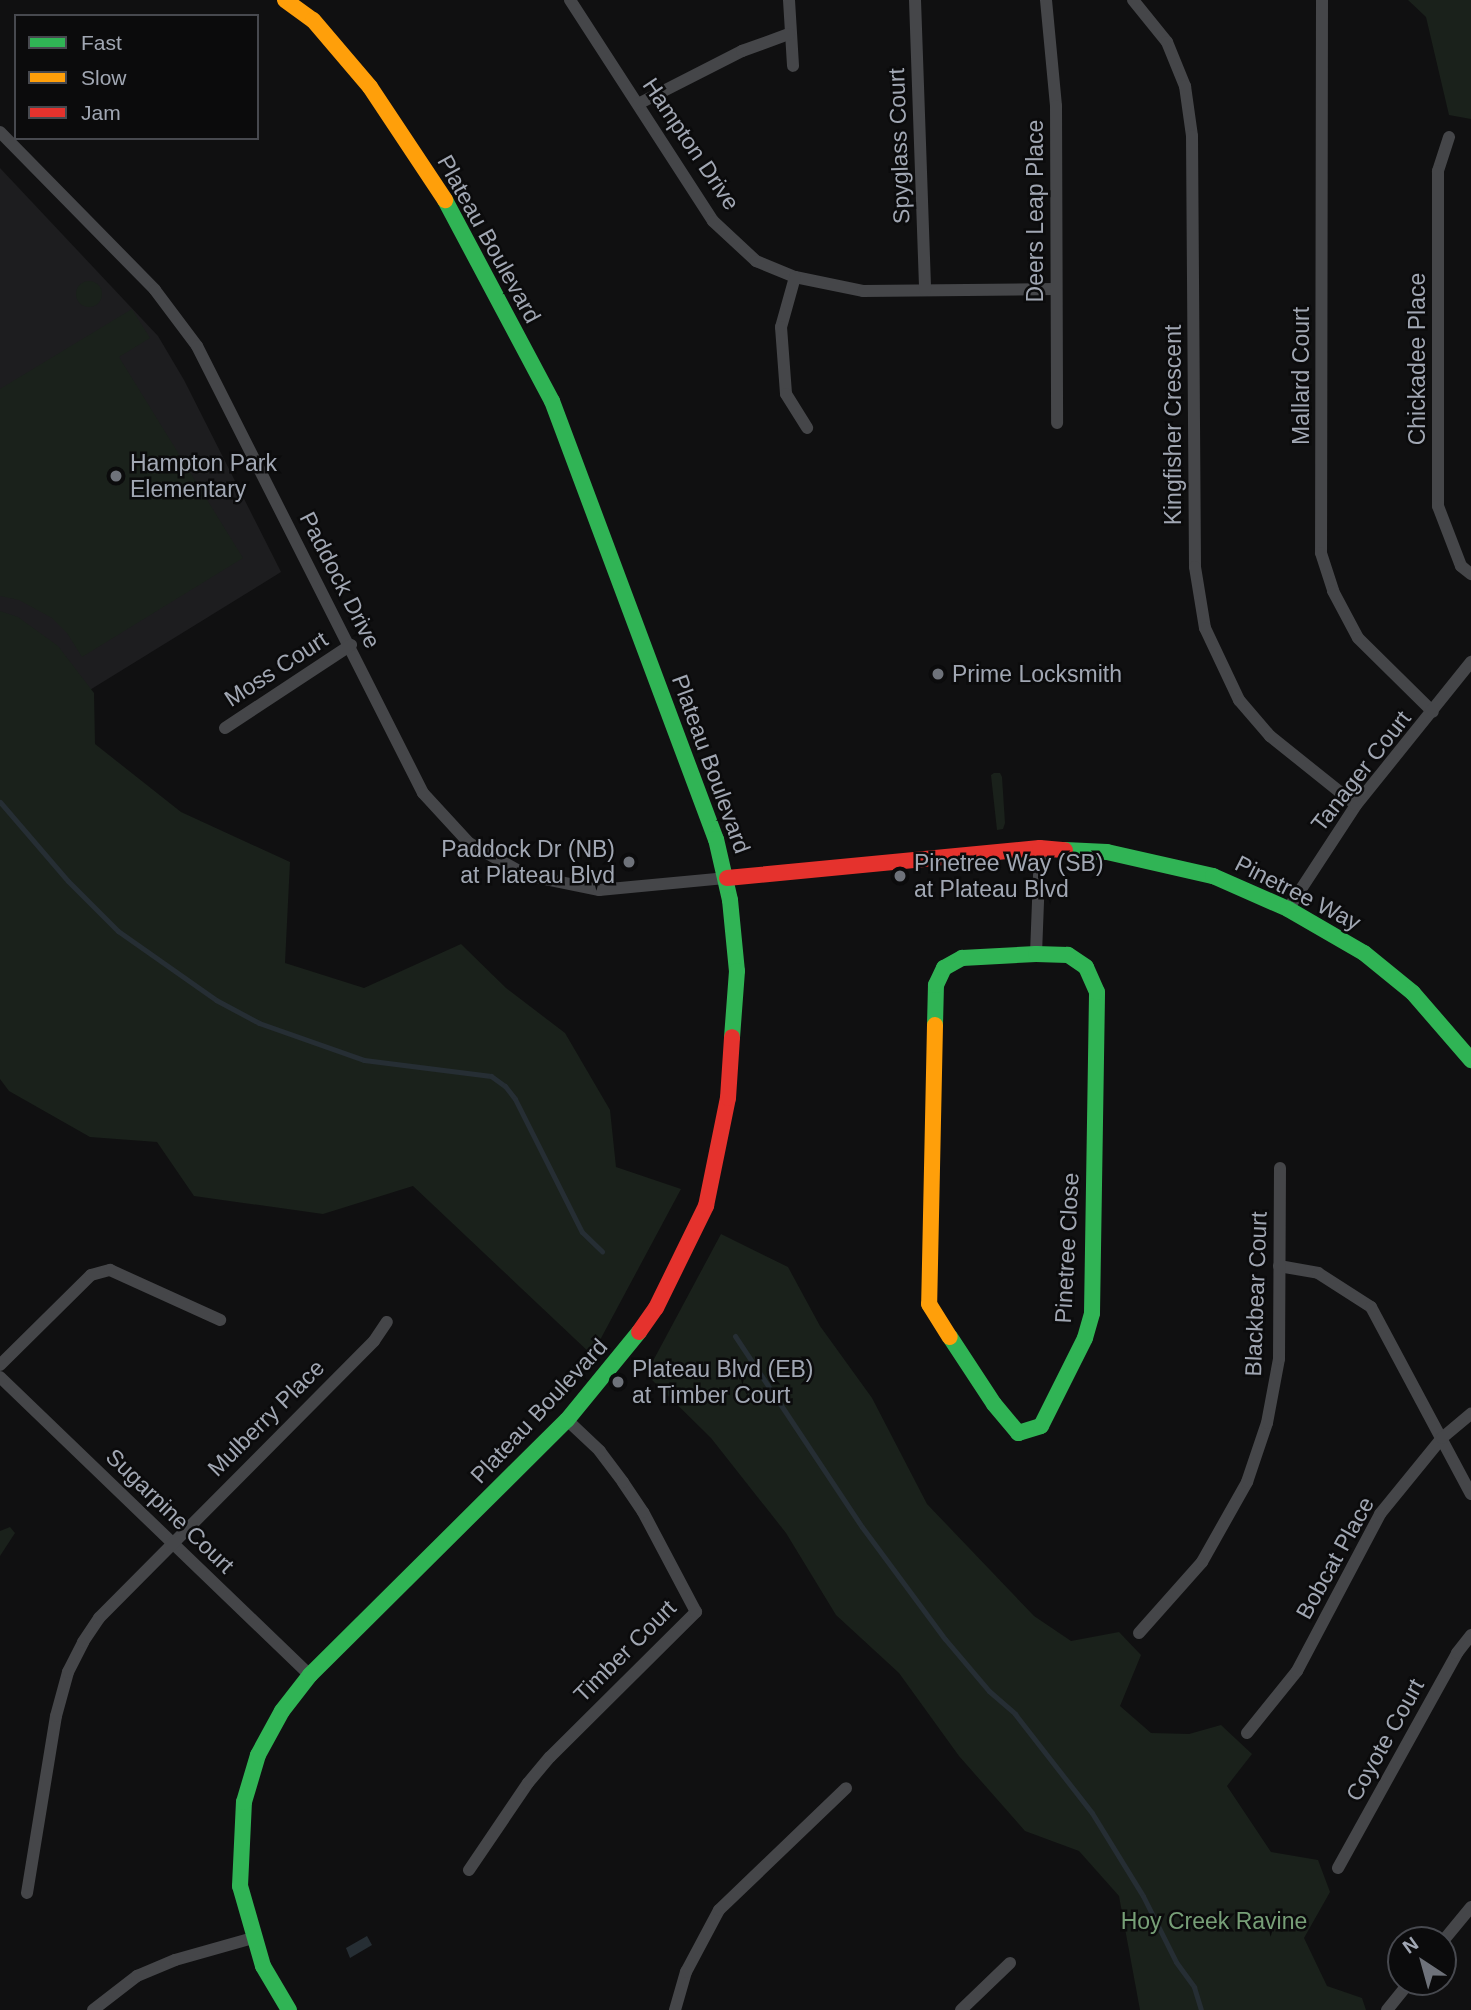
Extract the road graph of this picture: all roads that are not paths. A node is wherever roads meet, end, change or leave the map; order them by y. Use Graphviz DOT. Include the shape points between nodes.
graph roads {
  1 [pos="285,0"];
  2 [pos="570,0"];
  3 [pos="789,0"];
  4 [pos="915,0"];
  5 [pos="1045,0"];
  6 [pos="1133,0"];
  7 [pos="1322,0"];
  8 [pos="789,34"];
  9 [pos="793,66"];
  10 [pos="638,104"];
  11 [pos="0,132"];
  12 [pos="1449,138"];
  13 [pos="795,277"];
  14 [pos="1056,289"];
  15 [pos="925,290"];
  16 [pos="1058,423"];
  17 [pos="807,428"];
  18 [pos="1471,574"];
  19 [pos="351,645"];
  20 [pos="1471,662"];
  21 [pos="1433,712"];
  22 [pos="225,728"];
  23 [pos="1356,805"];
  24 [pos="1040,848"];
  25 [pos="727,878"];
  26 [pos="1288,909"];
  27 [pos="1036,954"];
  28 [pos="1471,1060"];
  29 [pos="1280,1168"];
  30 [pos="1279,1266"];
  31 [pos="220,1320"];
  32 [pos="387,1322"];
  33 [pos="0,1365"];
  34 [pos="0,1377"];
  35 [pos="1471,1414"];
  36 [pos="567,1420"];
  37 [pos="1442,1438"];
  38 [pos="1471,1494"];
  39 [pos="172,1542"];
  40 [pos="1139,1633"];
  41 [pos="1471,1635"];
  42 [pos="310,1675"];
  43 [pos="1247,1733"];
  44 [pos="846,1788"];
  45 [pos="1338,1868"];
  46 [pos="469,1870"];
  47 [pos="27,1893"];
  48 [pos="1471,1907"];
  49 [pos="1455,1926"];
  50 [pos="253,1938"];
  51 [pos="1010,1963"];
  52 [pos="1398,1996"];
  53 [pos="93,2010"];
  54 [pos="289,2010"];
  55 [pos="675,2010"];
  56 [pos="961,2010"];
  57 [pos="1387,2010"];
  1 -- 25 [label="street, Plateau Boulevard" via="313,20 370,87 447,203 552,401"];
  2 -- 10 [label="street, Hampton Drive"];
  3 -- 8 [label="street"];
  4 -- 15 [label="street, Spyglass Court"];
  5 -- 14 [label="street, Deers Leap Place" via="1056,106"];
  6 -- 23 [label="street, Kingfisher Crescent" via="1167,43 1185,86 1192,136 1195,567 1205,628 1239,700 1270,736"];
  7 -- 21 [label="street, Mallard Court" via="1321,553 1333,592 1358,638"];
  8 -- 9 [label="street"];
  8 -- 10 [label="street" via="741,51"];
  10 -- 13 [label="street, Hampton Drive" via="713,221 756,261"];
  11 -- 19 [label="street, Paddock Drive" via="155,289 197,346"];
  12 -- 18 [label="street, Chickadee Place" via="1437,171 1438,506 1461,566"];
  13 -- 15 [label="street, Hampton Drive" via="863,291"];
  13 -- 17 [label="street" via="781,327 786,394"];
  14 -- 15 [label="street, Hampton Drive"];
  14 -- 16 [label="street, Deers Leap Place"];
  19 -- 22 [label="street, Moss Court"];
  19 -- 25 [label="street, Paddock Drive" via="423,793 469,844 526,875 599,890"];
  20 -- 21 [label="street, Tanager Court"];
  21 -- 23 [label="street, Tanager Court"];
  23 -- 26 [label="street, Tanager Court"];
  24 -- 25 [label="street, Pinetree Way"];
  24 -- 26 [label="street, Pinetree Way" via="1107,852 1213,876"];
  24 -- 27 [label="street"];
  25 -- 36 [label="street, Plateau Boulevard" via="737,971 734,1037 728,1098 706,1206 656,1308 621,1358"];
  26 -- 28 [label="street, Pinetree Way" via="1364,953 1413,993"];
  27 -- 27 [label="street, Pinetree Close" via="962,957 944,968 936,985 929,1304 1018,1433 1041,1426 1085,1338 1092,1313 1097,992 1086,967 1068,955"];
  29 -- 30 [label="street, Blackbear Court"];
  30 -- 37 [label="street" via="1318,1273 1371,1307"];
  30 -- 40 [label="street, Blackbear Court" via="1279,1359 1267,1423 1247,1482 1202,1562"];
  31 -- 33 [label="street" via="110,1270 91,1275"];
  32 -- 39 [label="street, Mulberry Place" via="374,1341"];
  34 -- 39 [label="street, Sugarpine Court"];
  35 -- 37 [label="street, Bobcat Place"];
  36 -- 42 [label="street, Plateau Boulevard"];
  36 -- 46 [label="street, Timber Court" via="600,1451 623,1482 696,1612 550,1757 514,1801"];
  37 -- 38 [label="street"];
  37 -- 43 [label="street, Bobcat Place" via="1380,1514 1297,1671"];
  39 -- 42 [label="street, Sugarpine Court"];
  39 -- 47 [label="street, Mulberry Place" via="99,1618 68,1672 56,1716"];
  41 -- 45 [label="street, Coyote Court"];
  42 -- 50 [label="street, Plateau Boulevard" via="263,1745 244,1802 239,1859"];
  44 -- 55 [label="street" via="719,1910 691,1961"];
  48 -- 49 [label="street"];
  50 -- 53 [label="street" via="137,1976"];
  50 -- 54 [label="street, Plateau Boulevard" via="263,1966"];
  51 -- 56 [label="street"];
  52 -- 57 [label="street"];
}
